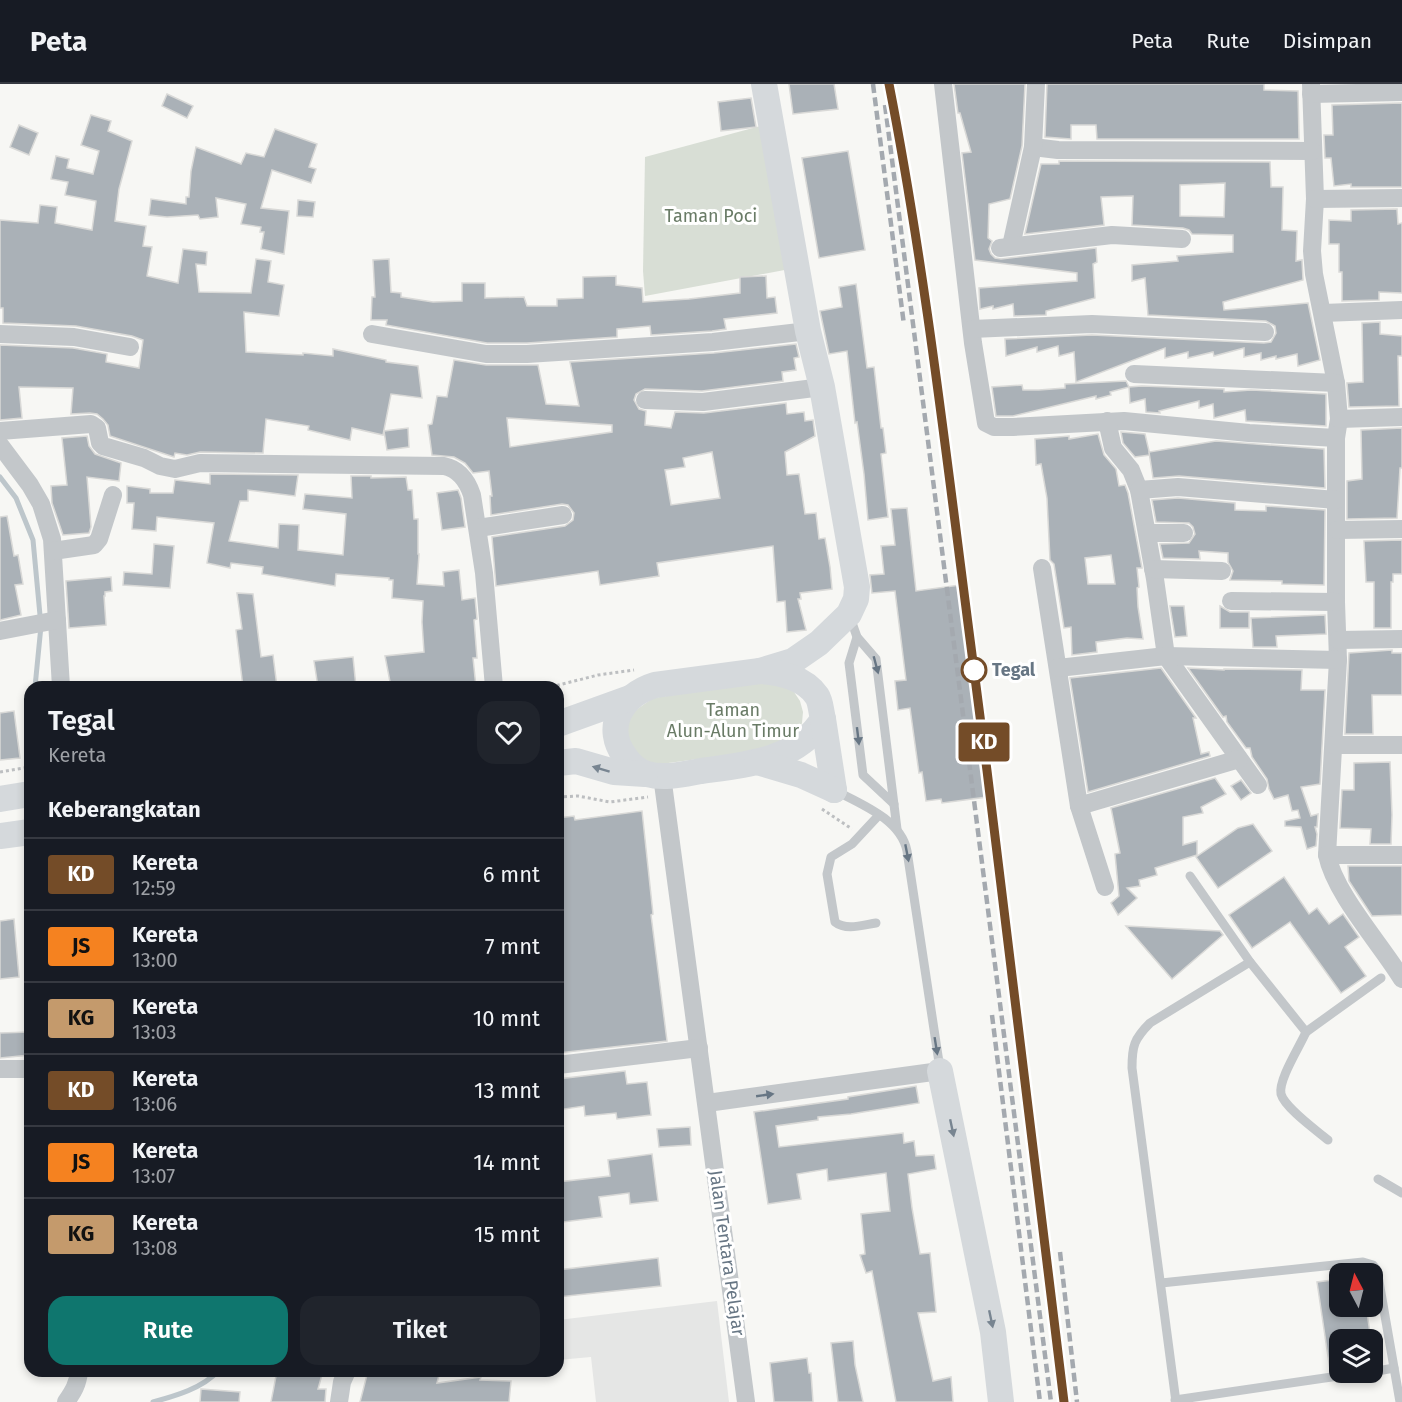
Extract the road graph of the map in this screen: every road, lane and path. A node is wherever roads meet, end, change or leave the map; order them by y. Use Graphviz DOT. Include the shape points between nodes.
graph roads {
  1 [pos="764,84"];
  2 [pos="943,84"];
  3 [pos="1036,84"];
  4 [pos="1311,89"];
  5 [pos="1402,92"];
  6 [pos="1033,147"];
  7 [pos="1312,151"];
  8 [pos="1402,198"];
  9 [pos="1315,199"];
  10 [pos="1182,239"];
  11 [pos="1402,310"];
  12 [pos="1323,313"];
  13 [pos="972,329"];
  14 [pos="808,331"];
  15 [pos="1265,332"];
  16 [pos="0,334"];
  17 [pos="372,334"];
  18 [pos="130,347"];
  19 [pos="1134,374"];
  20 [pos="1336,383"];
  21 [pos="822,387"];
  22 [pos="645,400"];
  23 [pos="1402,417"];
  24 [pos="1338,418"];
  25 [pos="1107,421"];
  26 [pos="0,431"];
  27 [pos="1336,438"];
  28 [pos="0,446"];
  29 [pos="1139,490"];
  30 [pos="113,495"];
  31 [pos="1336,500"];
  32 [pos="563,515"];
  33 [pos="478,528"];
  34 [pos="1402,529"];
  35 [pos="1337,530"];
  36 [pos="1148,533"];
  37 [pos="1184,533"];
  38 [pos="53,551"];
  39 [pos="1042,568"];
  40 [pos="1154,569"];
  41 [pos="1222,571"];
  42 [pos="1231,601"];
  43 [pos="1335,602"];
  44 [pos="54,621"];
  45 [pos="853,626"];
  46 [pos="0,631"];
  47 [pos="1402,639"];
  48 [pos="1338,640"];
  49 [pos="819,643"];
  50 [pos="1166,656"];
  51 [pos="1338,660"];
  52 [pos="1058,668"];
  53 [pos="760,671"];
  54 [pos="60,681"];
  55 [pos="493,681"];
  56 [pos="630,698"];
  57 [pos="821,708"];
  58 [pos="564,722"];
  59 [pos="1334,745"];
  60 [pos="1402,745"];
  61 [pos="1239,759"];
  62 [pos="564,762"];
  63 [pos="757,762"];
  64 [pos="24,768"];
  65 [pos="0,772"];
  66 [pos="657,782"];
  67 [pos="1258,785"];
  68 [pos="24,795"];
  69 [pos="564,797"];
  70 [pos="825,797"];
  71 [pos="0,799"];
  72 [pos="894,804"];
  73 [pos="1079,806"];
  74 [pos="879,815"];
  75 [pos="897,829"];
  76 [pos="24,833"];
  77 [pos="861,835"];
  78 [pos="0,836"];
  79 [pos="1327,855"];
  80 [pos="1402,855"];
  81 [pos="1190,876"];
  82 [pos="1105,887"];
  83 [pos="876,922"];
  84 [pos="1250,962"];
  85 [pos="1395,974"];
  86 [pos="1306,1032"];
  87 [pos="699,1048"];
  88 [pos="564,1064"];
  89 [pos="0,1069"];
  90 [pos="24,1069"];
  91 [pos="940,1071"];
  92 [pos="707,1103"];
  93 [pos="1328,1140"];
  94 [pos="1378,1179"];
  95 [pos="1402,1193"];
  96 [pos="1161,1283"];
  97 [pos="1394,1368"];
  98 [pos="1383,1370"];
  99 [pos="78,1377"];
  100 [pos="344,1377"];
  101 [pos="1329,1378"];
  102 [pos="1176,1401"];
  103 [pos="66,1402"];
  104 [pos="339,1402"];
  105 [pos="746,1402"];
  106 [pos="1001,1402"];
  107 [pos="1400,1402"];
  1 -- 14 [label="street"];
  2 -- 13 [label="street"];
  3 -- 6 [label="street"];
  4 -- 5 [label="street"];
  4 -- 7 [label="street"];
  6 -- 7 [label="street" via="1064,151"];
  6 -- 10 [label="street" via="1005,247 1112,235"];
  7 -- 9 [label="street"];
  8 -- 9 [label="street"];
  9 -- 12 [label="street" via="1312,251"];
  11 -- 12 [label="street"];
  12 -- 20 [label="street"];
  13 -- 15 [label="street" via="1092,324"];
  13 -- 25 [label="street" via="986,423 1013,427"];
  14 -- 17 [label="street" via="713,342 527,354 486,354"];
  14 -- 21 [label="street"];
  16 -- 18 [label="street" via="74,338"];
  19 -- 20 [label="street"];
  20 -- 24 [label="street"];
  21 -- 22 [label="street" via="703,402"];
  21 -- 45 [label="street" via="857,587"];
  23 -- 24 [label="street"];
  24 -- 27 [label="street"];
  25 -- 27 [label="street"];
  25 -- 29 [label="street" via="1113,448 1131,470"];
  26 -- 33 [label="street" via="91,424 97,428 103,446 175,469 200,464 444,466 459,473 469,487"];
  27 -- 31 [label="street"];
  28 -- 38 [label="street" via="41,504"];
  29 -- 31 [label="street" via="1178,487"];
  29 -- 36 [label="street"];
  30 -- 38 [label="street" via="94,545"];
  31 -- 35 [label="street"];
  32 -- 33 [label="street"];
  33 -- 55 [label="street"];
  34 -- 35 [label="street"];
  35 -- 43 [label="street"];
  36 -- 37 [label="street"];
  36 -- 40 [label="street"];
  38 -- 44 [label="street"];
  39 -- 52 [label="street"];
  40 -- 41 [label="street"];
  40 -- 50 [label="street"];
  42 -- 43 [label="street"];
  43 -- 48 [label="street"];
  44 -- 46 [label="street"];
  44 -- 54 [label="street"];
  45 -- 49 [label="street"];
  45 -- 72 [label="lane, one-way" via="876,659"];
  45 -- 72 [label="lane, one-way" via="849,663 863,775"];
  47 -- 48 [label="street"];
  48 -- 51 [label="street"];
  49 -- 53 [label="street" via="793,661"];
  49 -- 57 [label="street"];
  50 -- 51 [label="street"];
  50 -- 52 [label="street"];
  50 -- 61 [label="street"];
  51 -- 59 [label="street"];
  52 -- 73 [label="street"];
  53 -- 56 [label="street" via="656,685 641,689"];
  53 -- 57 [label="street" via="789,676 810,688"];
  56 -- 58 [label="street"];
  56 -- 66 [label="street" via="618,716 616,738 629,763"];
  57 -- 63 [label="street" via="816,731 782,754"];
  57 -- 70 [label="street"];
  59 -- 60 [label="street"];
  59 -- 79 [label="street"];
  61 -- 67 [label="street"];
  61 -- 73 [label="street"];
  66 -- 62 [label="street, one-way" via="576,761"];
  63 -- 66 [label="street"];
  63 -- 70 [label="street" via="801,775"];
  64 -- 65 [label="path"];
  66 -- 69 [label="path" via="610,802"];
  66 -- 87 [label="street, Jalan Tentara Pelajar"];
  68 -- 71 [label="street"];
  70 -- 74 [label="lane"];
  70 -- 77 [label="path"];
  72 -- 75 [label="lane"];
  73 -- 82 [label="street"];
  74 -- 75 [label="lane"];
  74 -- 77 [label="lane"];
  75 -- 91 [label="lane, one-way" via="908,851"];
  76 -- 78 [label="street"];
  77 -- 83 [label="lane" via="831,857 827,874 835,922 848,927"];
  79 -- 80 [label="street"];
  79 -- 85 [label="street" via="1341,890"];
  81 -- 84 [label="lane"];
  84 -- 86 [label="lane"];
  84 -- 96 [label="lane" via="1150,1023 1139,1033 1132,1048"];
  85 -- 86 [label="lane"];
  86 -- 93 [label="lane" via="1281,1085 1281,1095"];
  87 -- 88 [label="street"];
  87 -- 92 [label="street, Jalan Tentara Pelajar"];
  89 -- 90 [label="street"];
  92 -- 91 [label="street, one-way"];
  91 -- 106 [label="street, one-way" via="993,1332"];
  92 -- 105 [label="street, Jalan Tentara Pelajar"];
  94 -- 95 [label="lane"];
  96 -- 97 [label="lane" via="1363,1262 1373,1265"];
  96 -- 102 [label="lane"];
  97 -- 98 [label="lane"];
  97 -- 107 [label="lane"];
  99 -- 103 [label="street"];
  100 -- 104 [label="street"];
  101 -- 102 [label="lane"];
}
